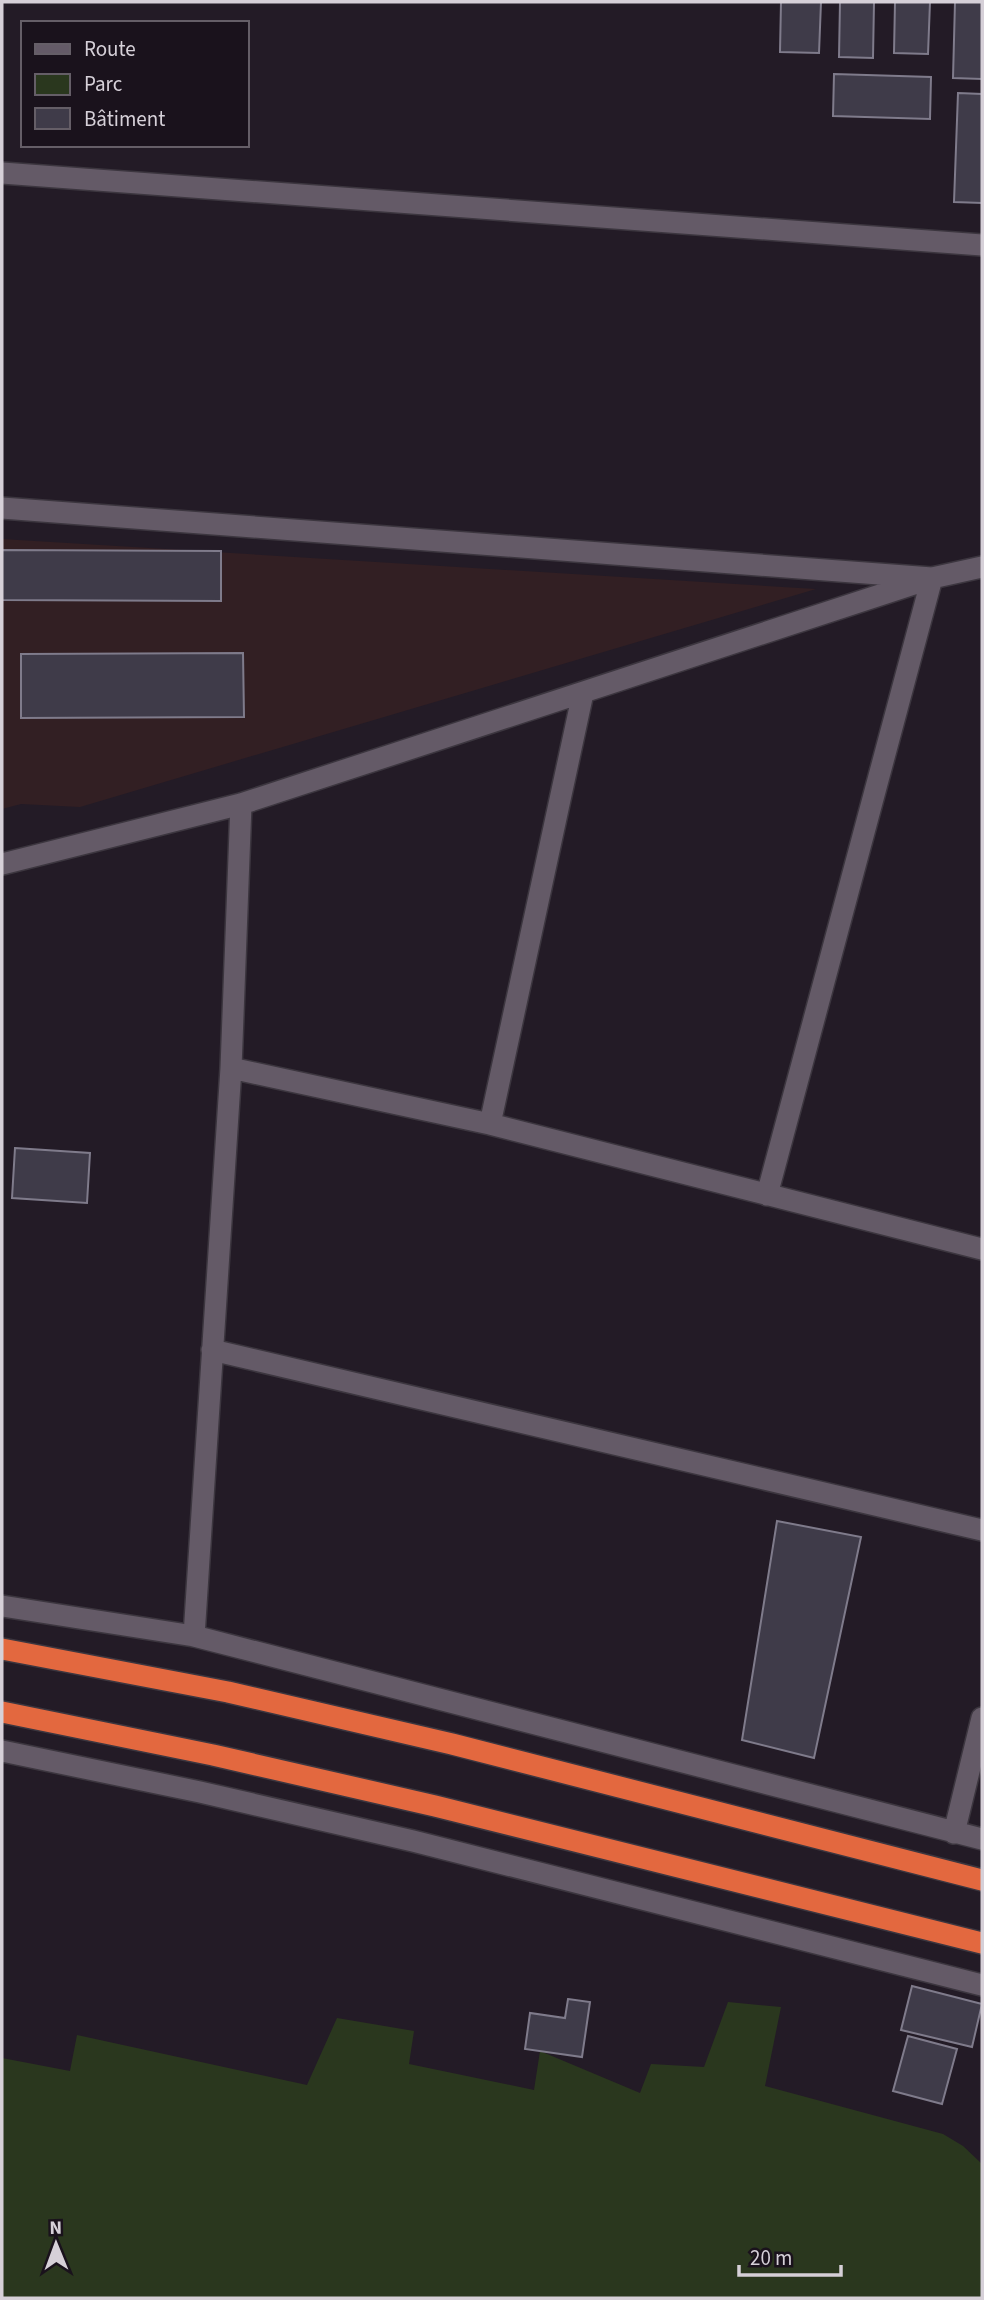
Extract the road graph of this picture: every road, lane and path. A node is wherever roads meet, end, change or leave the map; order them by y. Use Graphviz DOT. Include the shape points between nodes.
graph roads {
  1 [pos="2,173"];
  2 [pos="982,245"];
  3 [pos="2,508"];
  4 [pos="982,566"];
  5 [pos="932,578"];
  6 [pos="583,693"];
  7 [pos="241,804"];
  8 [pos="2,864"];
  9 [pos="231,1068"];
  10 [pos="490,1124"];
  11 [pos="767,1195"];
  12 [pos="982,1249"];
  13 [pos="212,1350"];
  14 [pos="982,1530"];
  15 [pos="2,1606"];
  16 [pos="194,1636"];
  17 [pos="2,1649"];
  18 [pos="2,1712"];
  19 [pos="982,1718"];
  20 [pos="2,1751"];
  21 [pos="954,1833"];
  22 [pos="982,1839"];
  23 [pos="982,1881"];
  24 [pos="982,1943"];
  25 [pos="982,1985"];
  1 -- 2 [label="street"];
  3 -- 5 [label="street"];
  4 -- 5 [label="street"];
  5 -- 6 [label="street"];
  5 -- 11 [label="street"];
  6 -- 7 [label="street"];
  6 -- 10 [label="street"];
  7 -- 8 [label="street"];
  7 -- 9 [label="street"];
  9 -- 10 [label="street"];
  9 -- 13 [label="street"];
  10 -- 11 [label="street"];
  11 -- 12 [label="street"];
  13 -- 14 [label="street"];
  13 -- 16 [label="street"];
  15 -- 16 [label="street"];
  16 -- 21 [label="street"];
  17 -- 23 [label="highway" via="228,1692 452,1744"];
  18 -- 24 [label="highway" via="435,1806"];
  19 -- 21 [label="street"];
  20 -- 25 [label="street" via="413,1841"];
  21 -- 22 [label="street"];
}
